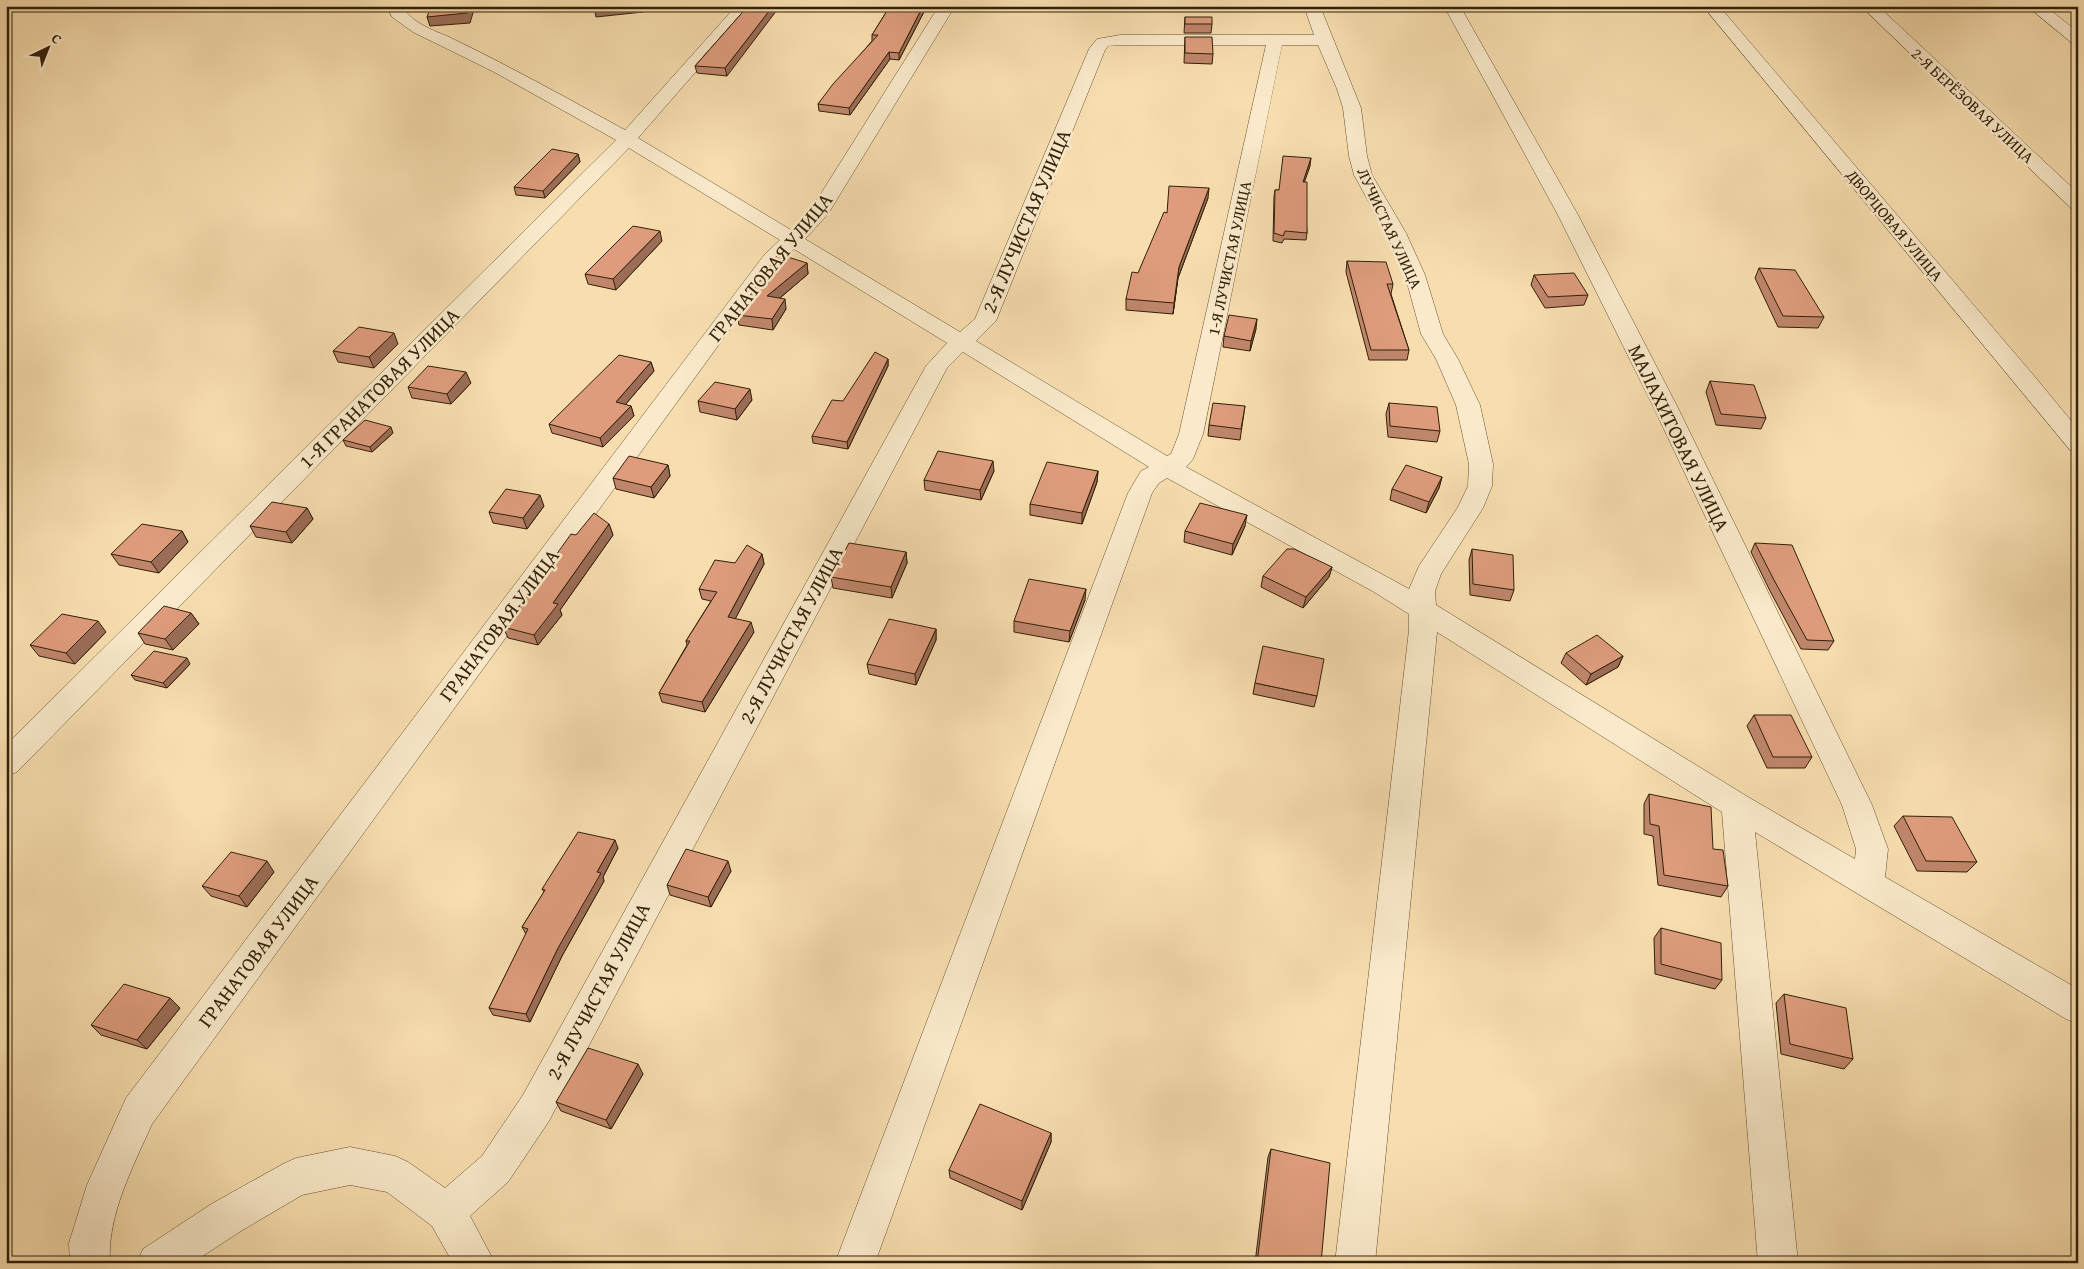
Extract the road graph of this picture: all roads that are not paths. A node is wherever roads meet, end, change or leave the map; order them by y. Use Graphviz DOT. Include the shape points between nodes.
graph roads {
  1 [pos="395,6"];
  2 [pos="745,6"];
  3 [pos="947,6"];
  4 [pos="1312,6"];
  5 [pos="1452,6"];
  6 [pos="1711,6"];
  7 [pos="1869,6"];
  8 [pos="2035,6"];
  9 [pos="1275,40"];
  10 [pos="1324,40"];
  11 [pos="2078,40"];
  12 [pos="627,139"];
  13 [pos="2078,204"];
  14 [pos="792,238"];
  15 [pos="961,342"];
  16 [pos="2078,445"];
  17 [pos="1167,467"];
  18 [pos="1422,610"];
  19 [pos="6,764"];
  20 [pos="1737,806"];
  21 [pos="1868,883"];
  22 [pos="2078,1008"];
  23 [pos="446,1212"];
  24 [pos="90,1263"];
  25 [pos="157,1263"];
  26 [pos="475,1263"];
  27 [pos="854,1263"];
  28 [pos="1355,1263"];
  29 [pos="1778,1263"];
  1 -- 12 [label="street" via="398,14 419,29 500,68"];
  2 -- 12 [label="street, 1-Я ГРАНАТОВАЯ УЛИЦА"];
  3 -- 14 [label="street, ГРАНАТОВАЯ УЛИЦА" via="818,214"];
  4 -- 10 [label="street, ЛУЧИСТАЯ УЛИЦА"];
  5 -- 21 [label="street, МАЛАХИТОВАЯ УЛИЦА" via="1582,241 1857,805 1872,848"];
  6 -- 16 [label="street, ДВОРЦОВАЯ УЛИЦА"];
  7 -- 13 [label="street, 2-Я БЕРЁЗОВАЯ УЛИЦА"];
  8 -- 11 [label="street"];
  9 -- 10 [label="street"];
  9 -- 15 [label="street, 2-Я ЛУЧИСТАЯ УЛИЦА" via="1103,42 1097,49 984,321"];
  9 -- 17 [label="street, 1-Я ЛУЧИСТАЯ УЛИЦА" via="1191,434 1181,459"];
  10 -- 18 [label="street, ЛУЧИСТАЯ УЛИЦА" via="1350,102 1363,175 1415,275 1432,334 1468,405 1481,464 1480,486 1470,508 1428,573 1422,591"];
  12 -- 14 [label="street"];
  12 -- 19 [label="street, 1-Я ГРАНАТОВАЯ УЛИЦА"];
  14 -- 15 [label="street"];
  14 -- 24 [label="street, ГРАНАТОВАЯ УЛИЦА" via="772,258 139,1111 106,1185 89,1243"];
  15 -- 17 [label="street"];
  15 -- 23 [label="street, 2-Я ЛУЧИСТАЯ УЛИЦА" via="937,366 536,1108 495,1169"];
  17 -- 18 [label="street" via="1384,585"];
  17 -- 27 [label="street, 1-Я ЛУЧИСТАЯ УЛИЦА" via="1150,477 1140,493"];
  18 -- 20 [label="street"];
  18 -- 28 [label="street, ЛУЧИСТАЯ УЛИЦА"];
  20 -- 21 [label="street"];
  20 -- 29 [label="street"];
  21 -- 22 [label="street"];
  23 -- 25 [label="street" via="395,1175 350,1166 296,1177"];
  23 -- 26 [label="street"];
}
